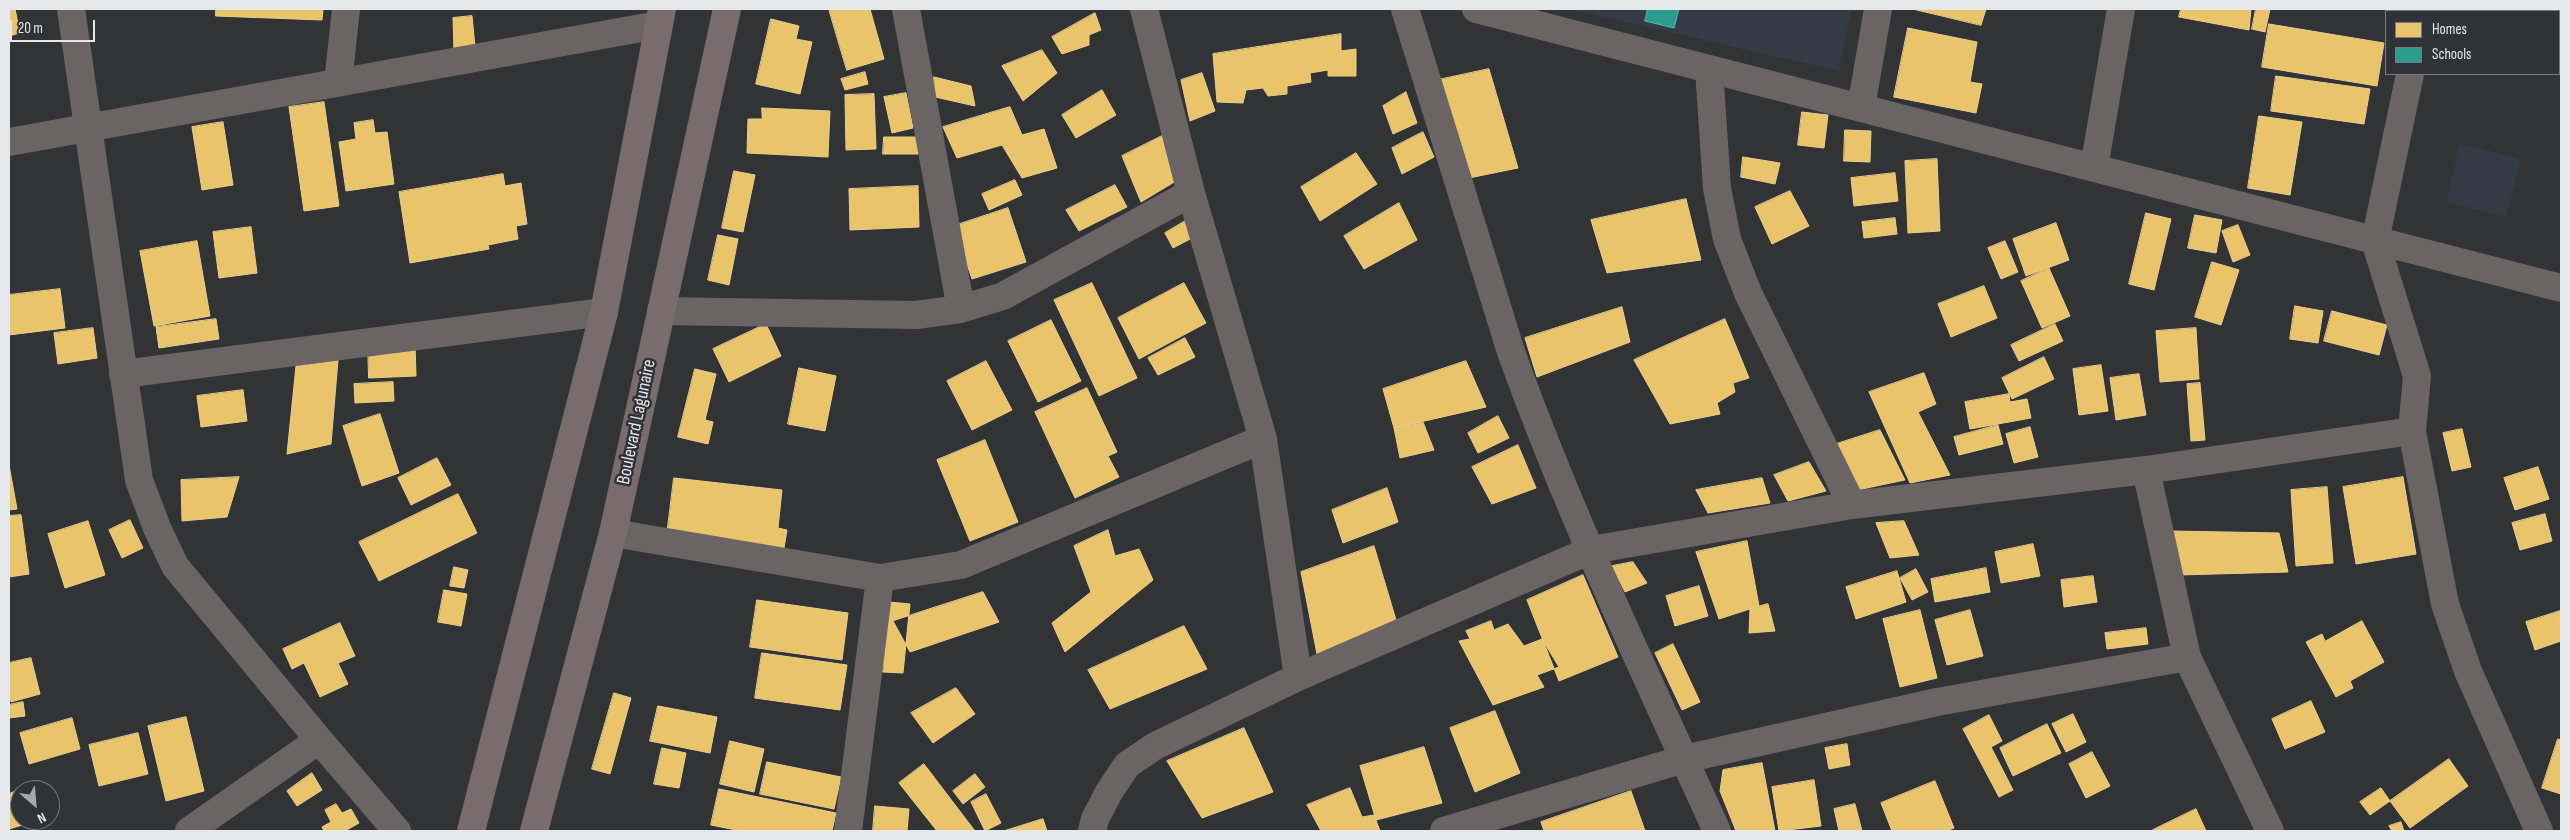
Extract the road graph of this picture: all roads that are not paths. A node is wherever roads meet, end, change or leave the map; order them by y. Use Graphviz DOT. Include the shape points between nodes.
graph roads {
  1 [pos="71,9"];
  2 [pos="346,9"];
  3 [pos="727,9"];
  4 [pos="906,9"];
  5 [pos="1144,9"];
  6 [pos="1405,9"];
  7 [pos="1476,9"];
  8 [pos="1878,9"];
  9 [pos="2121,9"];
  10 [pos="660,17"];
  11 [pos="1709,69"];
  12 [pos="2410,75"];
  13 [pos="338,83"];
  14 [pos="1861,108"];
  15 [pos="90,128"];
  16 [pos="9,142"];
  17 [pos="2094,168"];
  18 [pos="1191,193"];
  19 [pos="2375,241"];
  20 [pos="2561,288"];
  21 [pos="960,309"];
  22 [pos="661,311"];
  23 [pos="604,312"];
  24 [pos="124,374"];
  25 [pos="2412,431"];
  26 [pos="1263,439"];
  27 [pos="2146,470"];
  28 [pos="1852,505"];
  29 [pos="613,533"];
  30 [pos="1590,550"];
  31 [pos="880,578"];
  32 [pos="2187,657"];
  33 [pos="1298,677"];
  34 [pos="319,740"];
  35 [pos="1684,759"];
  36 [pos="188,831"];
  37 [pos="397,831"];
  38 [pos="471,831"];
  39 [pos="534,831"];
  40 [pos="848,831"];
  41 [pos="1092,831"];
  42 [pos="1444,831"];
  43 [pos="1717,831"];
  44 [pos="2270,831"];
  45 [pos="2539,831"];
  1 -- 15 [label="street"];
  2 -- 13 [label="street"];
  3 -- 22 [label="main road, Boulevard Lagunaire"];
  4 -- 21 [label="street"];
  5 -- 18 [label="street"];
  6 -- 30 [label="street" via="1511,352"];
  7 -- 11 [label="street"];
  8 -- 14 [label="street"];
  9 -- 17 [label="street"];
  10 -- 13 [label="street"];
  10 -- 23 [label="main road"];
  11 -- 14 [label="street"];
  11 -- 28 [label="street" via="1717,188 1728,239 1748,293"];
  12 -- 19 [label="street"];
  13 -- 15 [label="street"];
  14 -- 17 [label="street"];
  15 -- 16 [label="street"];
  15 -- 24 [label="street"];
  17 -- 19 [label="street"];
  18 -- 21 [label="street" via="1003,296"];
  18 -- 26 [label="street"];
  19 -- 20 [label="street"];
  19 -- 25 [label="street" via="2417,376"];
  21 -- 22 [label="street" via="916,314"];
  22 -- 29 [label="main road, Boulevard Lagunaire"];
  23 -- 24 [label="street"];
  23 -- 38 [label="main road"];
  24 -- 34 [label="street" via="138,480 176,566"];
  25 -- 27 [label="street"];
  25 -- 45 [label="street" via="2446,604 2468,671"];
  26 -- 31 [label="street" via="961,565"];
  26 -- 33 [label="street"];
  27 -- 28 [label="street"];
  27 -- 32 [label="street"];
  28 -- 30 [label="street"];
  29 -- 31 [label="street"];
  29 -- 39 [label="main road, Boulevard Lagunaire"];
  30 -- 33 [label="street"];
  30 -- 35 [label="street"];
  31 -- 40 [label="street"];
  32 -- 35 [label="street" via="1937,702"];
  32 -- 44 [label="street"];
  33 -- 41 [label="street" via="1155,746 1127,765 1109,792"];
  34 -- 36 [label="street"];
  34 -- 37 [label="street"];
  35 -- 42 [label="street"];
  35 -- 43 [label="street"];
}
